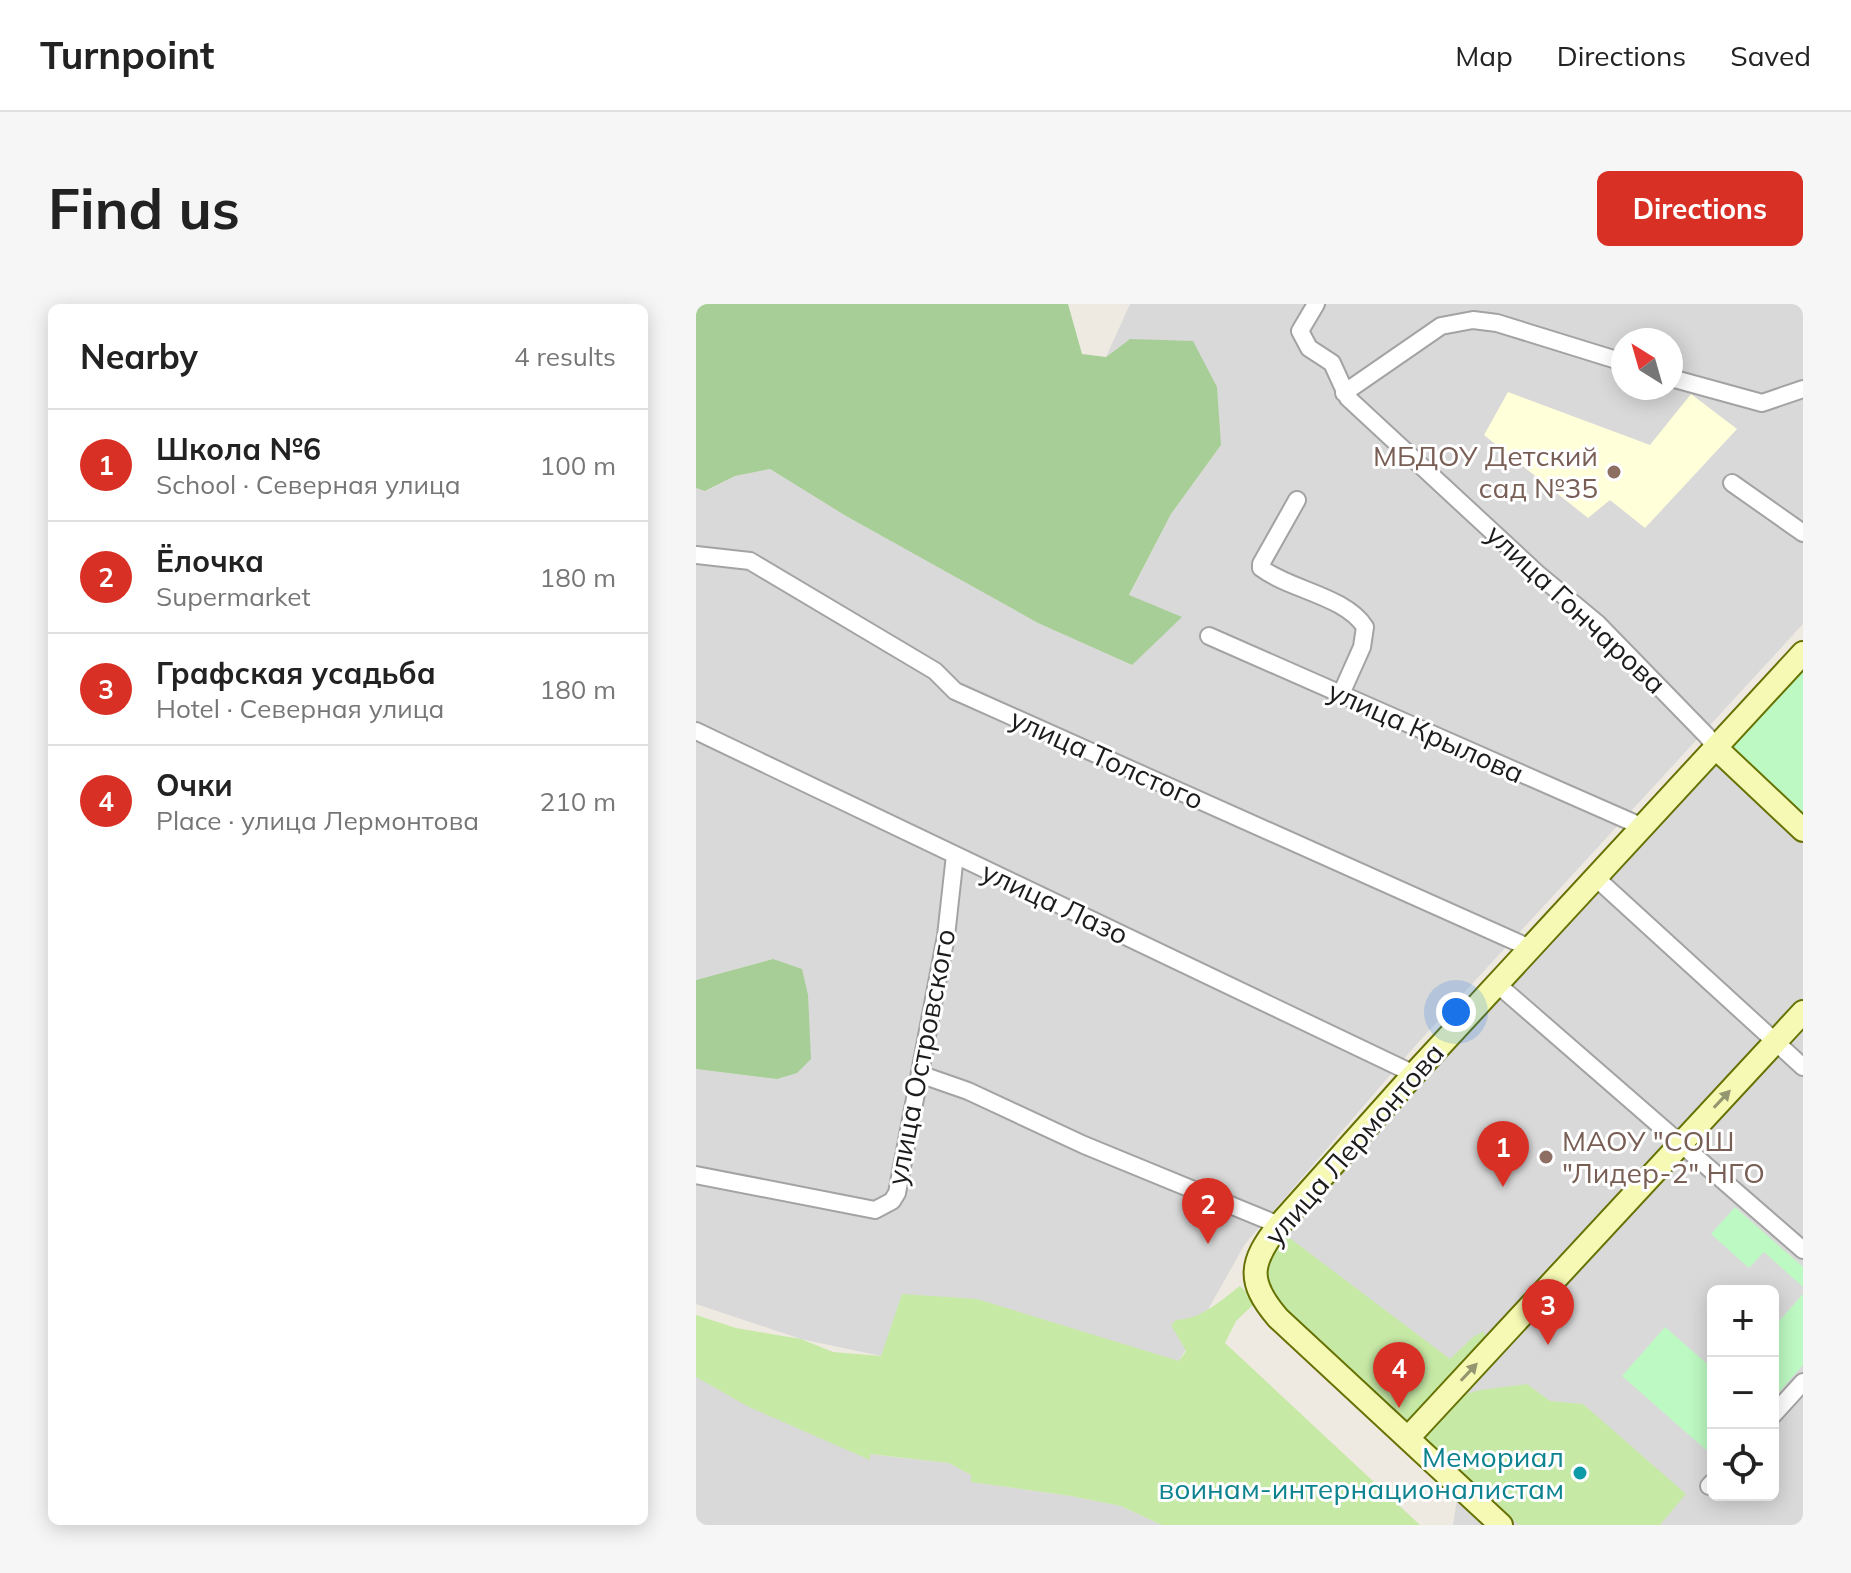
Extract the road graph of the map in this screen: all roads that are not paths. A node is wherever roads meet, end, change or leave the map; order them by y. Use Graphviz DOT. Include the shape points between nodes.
graph roads {
  1 [pos="1316,304"];
  2 [pos="1611,358"];
  3 [pos="1683,381"];
  4 [pos="1803,389"];
  5 [pos="1344,393"];
  6 [pos="1732,483"];
  7 [pos="1297,500"];
  8 [pos="1803,533"];
  9 [pos="696,555"];
  10 [pos="1209,636"];
  11 [pos="1803,653"];
  12 [pos="1341,694"];
  13 [pos="696,731"];
  14 [pos="1716,748"];
  15 [pos="1643,827"];
  16 [pos="1803,830"];
  17 [pos="955,855"];
  18 [pos="1595,877"];
  19 [pos="1530,948"];
  20 [pos="1497,984"];
  21 [pos="1803,1012"];
  22 [pos="1775,1042"];
  23 [pos="1803,1067"];
  24 [pos="1414,1074"];
  25 [pos="928,1077"];
  26 [pos="1682,1142"];
  27 [pos="696,1175"];
  28 [pos="1279,1225"];
  29 [pos="1803,1250"];
  30 [pos="1803,1382"];
  31 [pos="1779,1408"];
  32 [pos="1412,1433"];
  33 [pos="1501,1525"];
  1 -- 5 [label="street, улица Гончарова" via="1300,331 1309,348 1332,363"];
  2 -- 5 [label="street" via="1473,320 1441,326"];
  3 -- 4 [label="street" via="1762,403"];
  5 -- 14 [label="street, улица Гончарова" via="1598,624"];
  6 -- 8 [label="street"];
  7 -- 12 [label="street" via="1261,568 1360,619 1365,627 1362,647"];
  9 -- 19 [label="street, улица Толстого" via="750,561 935,671 955,691"];
  10 -- 12 [label="street, улица Крылова"];
  11 -- 14 [label="main road, улица Лермонтова"];
  12 -- 15 [label="street, улица Крылова"];
  13 -- 17 [label="street, улица Лазо"];
  14 -- 15 [label="main road, улица Лермонтова"];
  14 -- 16 [label="main road, улица Гончарова"];
  15 -- 18 [label="main road, улица Лермонтова"];
  17 -- 24 [label="street, улица Лазо"];
  17 -- 27 [label="street, улица Островского" via="946,936 892,1201 875,1210"];
  18 -- 19 [label="main road, улица Лермонтова"];
  18 -- 22 [label="street"];
  19 -- 20 [label="main road, улица Лермонтова"];
  20 -- 24 [label="main road, улица Лермонтова"];
  20 -- 26 [label="street"];
  21 -- 22 [label="main road"];
  22 -- 23 [label="street"];
  26 -- 22 [label="main road, one-way"];
  24 -- 28 [label="main road, улица Лермонтова"];
  25 -- 28 [label="street, улица Островского"];
  26 -- 29 [label="street"];
  32 -- 26 [label="main road, one-way"];
  28 -- 32 [label="main road, улица Лермонтова" via="1264,1245 1254,1273 1264,1302"];
  30 -- 31 [label="street"];
  32 -- 33 [label="main road, улица Лермонтова"];
}
